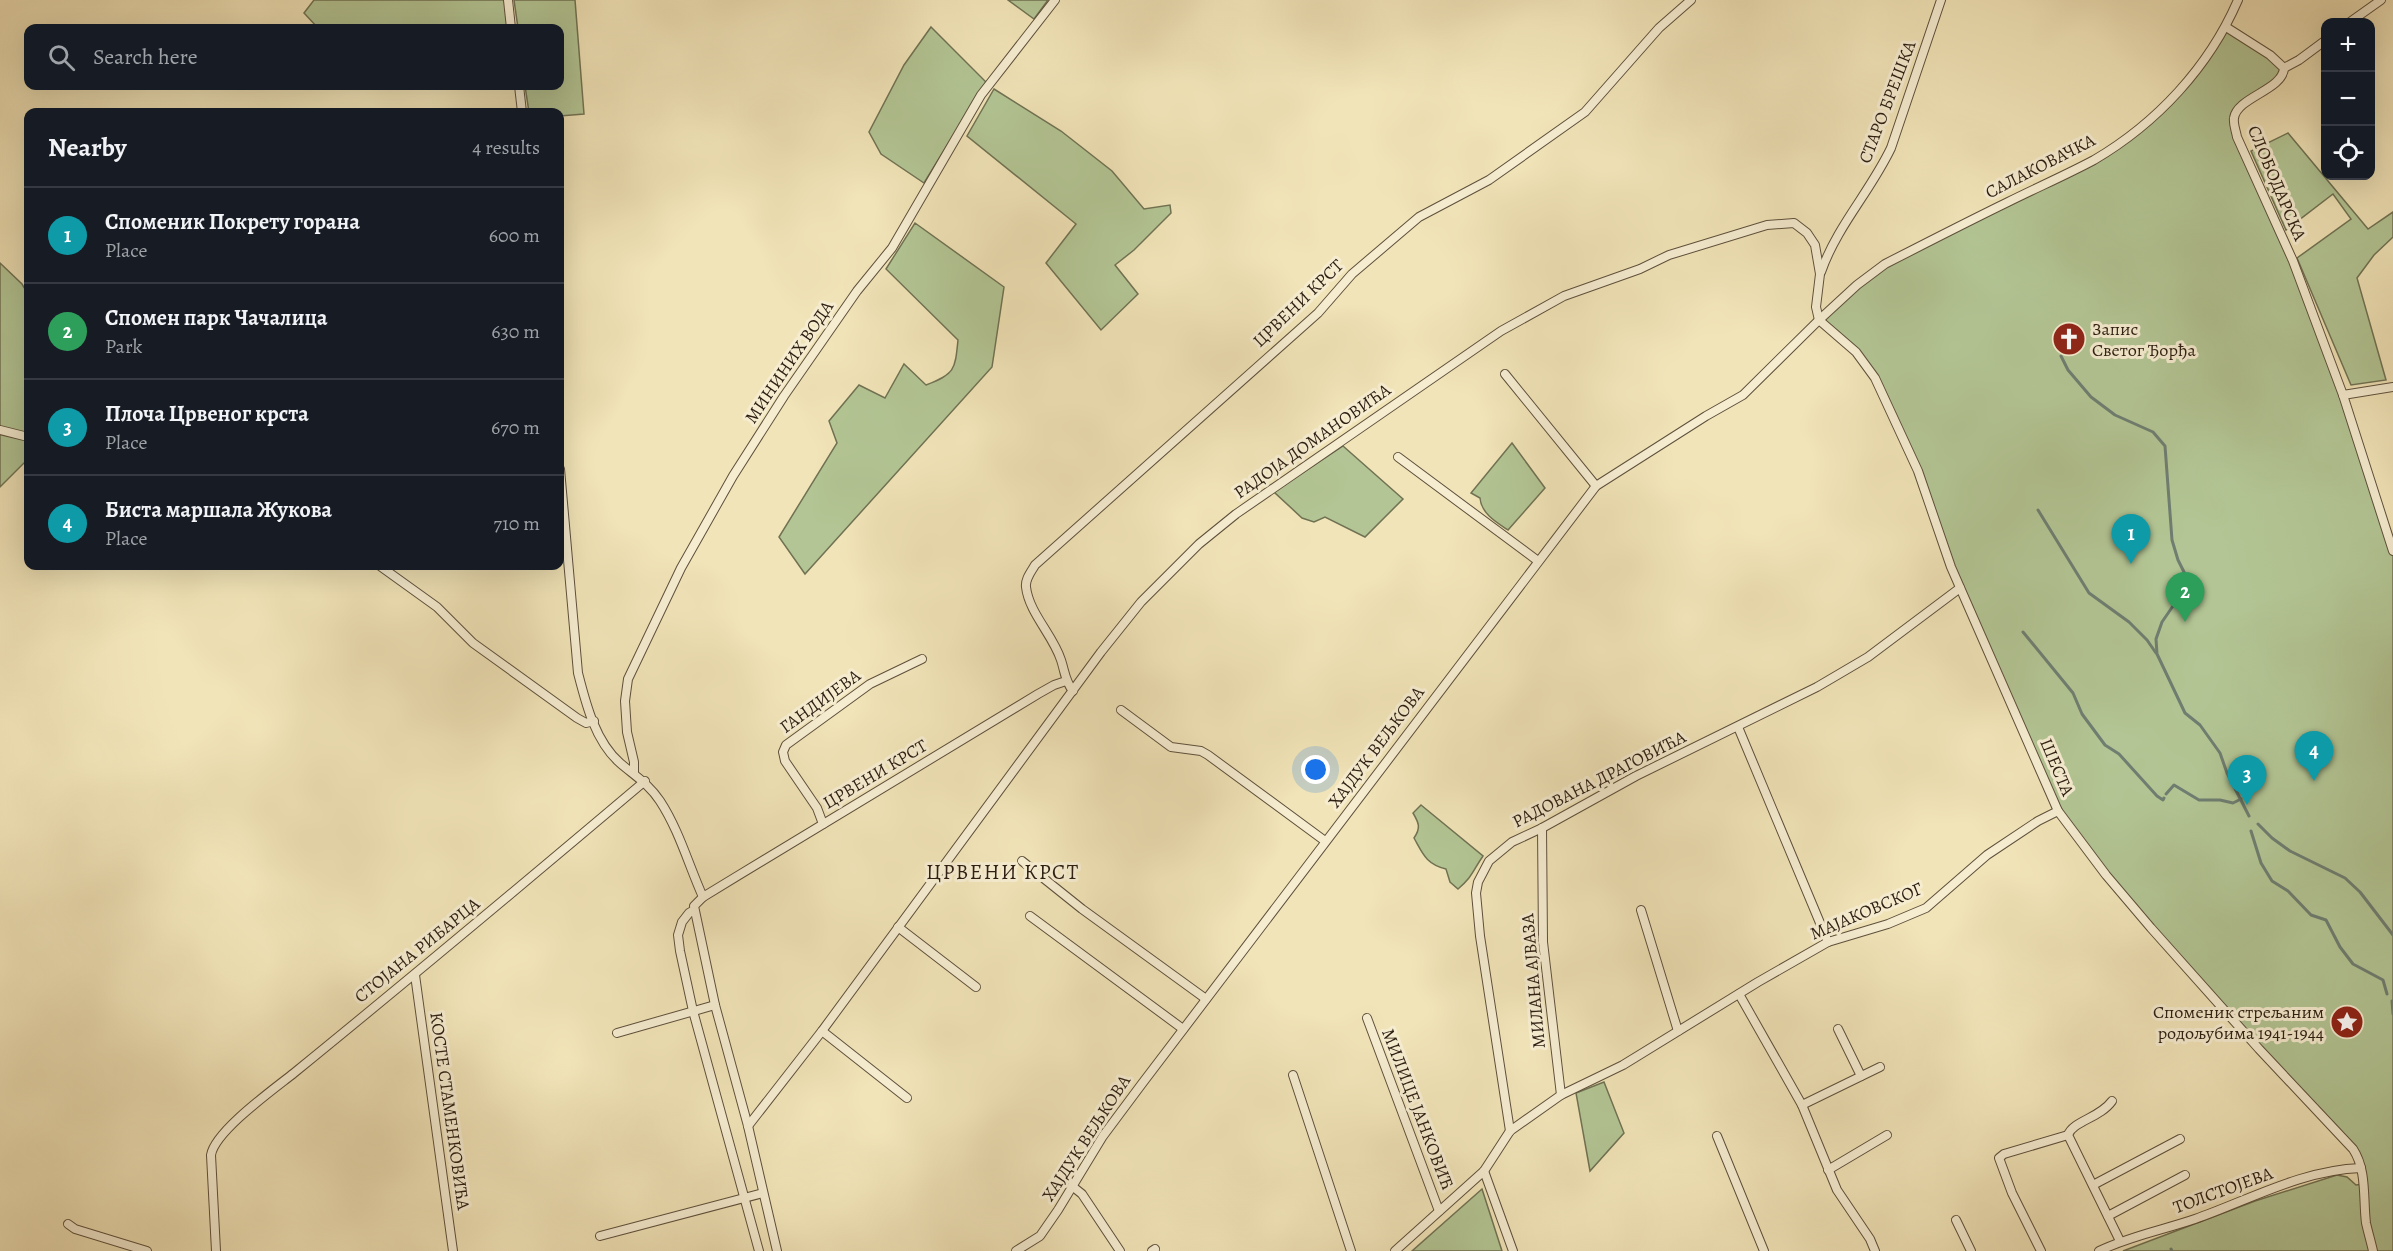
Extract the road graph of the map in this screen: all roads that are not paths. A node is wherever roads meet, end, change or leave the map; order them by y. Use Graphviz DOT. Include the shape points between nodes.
graph roads {
  1 [pos="508,0"];
  2 [pos="1055,0"];
  3 [pos="1691,0"];
  4 [pos="1941,0"];
  5 [pos="2238,0"];
  6 [pos="2381,0"];
  7 [pos="2355,18"];
  8 [pos="511,24"];
  9 [pos="2226,27"];
  10 [pos="2321,43"];
  11 [pos="2284,68"];
  12 [pos="519,90"];
  13 [pos="522,108"];
  14 [pos="1820,274"];
  15 [pos="1819,320"];
  16 [pos="1505,374"];
  17 [pos="2393,387"];
  18 [pos="2343,395"];
  19 [pos="0,430"];
  20 [pos="24,436"];
  21 [pos="1398,457"];
  22 [pos="1596,486"];
  23 [pos="564,514"];
  24 [pos="2393,550"];
  25 [pos="1538,561"];
  26 [pos="386,570"];
  27 [pos="1960,588"];
  28 [pos="922,659"];
  29 [pos="1066,681"];
  30 [pos="1073,691"];
  31 [pos="1121,710"];
  32 [pos="594,721"];
  33 [pos="1738,727"];
  34 [pos="634,773"];
  35 [pos="645,781"];
  36 [pos="2058,811"];
  37 [pos="823,824"];
  38 [pos="1542,828"];
  39 [pos="1325,841"];
  40 [pos="1022,861"];
  41 [pos="703,897"];
  42 [pos="694,910"];
  43 [pos="1641,910"];
  44 [pos="1030,916"];
  45 [pos="898,927"];
  46 [pos="1828,942"];
  47 [pos="415,975"];
  48 [pos="976,987"];
  49 [pos="1740,994"];
  50 [pos="1206,999"];
  51 [pos="715,1005"];
  52 [pos="693,1011"];
  53 [pos="1367,1018"];
  54 [pos="1183,1029"];
  55 [pos="1838,1029"];
  56 [pos="822,1031"];
  57 [pos="1678,1031"];
  58 [pos="617,1033"];
  59 [pos="1880,1067"];
  60 [pos="1293,1075"];
  61 [pos="1861,1076"];
  62 [pos="1561,1095"];
  63 [pos="907,1098"];
  64 [pos="2112,1101"];
  65 [pos="1802,1105"];
  66 [pos="748,1126"];
  67 [pos="1510,1131"];
  68 [pos="1887,1135"];
  69 [pos="2068,1135"];
  70 [pos="1717,1136"];
  71 [pos="2180,1139"];
  72 [pos="2361,1168"];
  73 [pos="1828,1170"];
  74 [pos="1484,1172"];
  75 [pos="2185,1175"];
  76 [pos="1072,1185"];
  77 [pos="2092,1185"];
  78 [pos="763,1193"];
  79 [pos="745,1197"];
  80 [pos="1439,1211"];
  81 [pos="2108,1216"];
  82 [pos="1956,1220"];
  83 [pos="68,1224"];
  84 [pos="600,1236"];
  85 [pos="2120,1241"];
  86 [pos="147,1251"];
  87 [pos="216,1251"];
  88 [pos="453,1251"];
  89 [pos="759,1251"];
  90 [pos="777,1251"];
  91 [pos="1016,1251"];
  92 [pos="1120,1251"];
  93 [pos="1351,1251"];
  94 [pos="1395,1251"];
  95 [pos="1513,1251"];
  96 [pos="1764,1251"];
  97 [pos="1875,1251"];
  98 [pos="1971,1251"];
  99 [pos="2042,1251"];
  100 [pos="2099,1251"];
  101 [pos="2373,1251"];
  1 -- 8 [label="street"];
  2 -- 34 [label="street, МИНИНИХ ВОДА" via="981,95 892,248 784,396 681,568 628,679 625,701"];
  3 -- 29 [label="street, ЦРВЕНИ КРСТ" via="1659,28 1586,112 1489,180 1419,217 1397,234 1352,273 1318,313 1035,566 1027,579 1028,593 1061,658"];
  4 -- 14 [label="street, СТАРО БРЕШКА" via="1891,148 1881,170 1836,236"];
  5 -- 9 [label="street, САЛАКОВАЧКА"];
  6 -- 7 [label="street"];
  9 -- 11 [label="street"];
  9 -- 15 [label="street, САЛАКОВАЧКА" via="2169,102 2121,142 2093,160 1885,264"];
  10 -- 11 [label="street, СЛОБОДАРСКА"];
  11 -- 18 [label="street, СЛОБОДАРСКА" via="2280,79 2236,110 2233,121 2293,261"];
  12 -- 13 [label="street"];
  14 -- 15 [label="street, РАДОЈА ДОМАНОВИЋА" via="1816,307"];
  14 -- 30 [label="street, РАДОЈА ДОМАНОВИЋА" via="1815,245 1807,232 1794,223 1776,224 1669,255 1540,308 1459,358 1199,544 1141,602"];
  15 -- 22 [label="street, ХАЈДУК ВЕЉКОВА" via="1743,395"];
  15 -- 27 [label="street, ШЕСТА" via="1856,352 1875,378 1918,471"];
  16 -- 22 [label="street"];
  17 -- 18 [label="street"];
  18 -- 24 [label="street, СЛОБОДАРСКА"];
  19 -- 20 [label="street"];
  21 -- 25 [label="street"];
  22 -- 25 [label="street, ХАЈДУК ВЕЉКОВА"];
  23 -- 32 [label="street" via="578,673"];
  25 -- 39 [label="street, ХАЈДУК ВЕЉКОВА"];
  26 -- 32 [label="street" via="437,607 473,643 518,677 577,718 586,723"];
  27 -- 33 [label="street, РАДОВАНА ДРАГОВИЋА" via="1868,657"];
  27 -- 36 [label="street, ШЕСТА"];
  28 -- 37 [label="street, ГАНДИЈЕВА" via="870,684 786,745 785,761 817,808"];
  29 -- 30 [label="street, ЦРВЕНИ КРСТ"];
  29 -- 37 [label="street, ЦРВЕНИ КРСТ"];
  30 -- 45 [label="street, РАДОЈА ДОМАНОВИЋА"];
  31 -- 39 [label="street" via="1171,747 1208,755"];
  32 -- 34 [label="street" via="619,763"];
  33 -- 38 [label="street, РАДОВАНА ДРАГОВИЋА" via="1636,776"];
  33 -- 46 [label="street"];
  34 -- 35 [label="street"];
  35 -- 41 [label="street" via="671,820"];
  35 -- 47 [label="street, СТОЈАНА РИБАРЦА"];
  36 -- 46 [label="street, МАЈАКОВСКОГ" via="1987,855 1926,908"];
  36 -- 72 [label="street, ШЕСТА" via="2151,928 2353,1149"];
  37 -- 41 [label="street, ЦРВЕНИ КРСТ"];
  38 -- 62 [label="street, МИЛАНА АЈВАЗА" via="1543,942"];
  38 -- 67 [label="street, РАДОВАНА ДРАГОВИЋА" via="1496,853 1480,876 1476,893"];
  39 -- 50 [label="street, ХАЈДУК ВЕЉКОВА"];
  40 -- 50 [label="street"];
  41 -- 42 [label="street"];
  42 -- 51 [label="street"];
  42 -- 52 [label="street" via="682,922 678,935"];
  43 -- 57 [label="street"];
  44 -- 54 [label="street"];
  45 -- 48 [label="street"];
  45 -- 56 [label="street, РАДОЈА ДОМАНОВИЋА"];
  46 -- 49 [label="street, МАЈАКОВСКОГ"];
  47 -- 87 [label="street, СТОЈАНА РИБАРЦА" via="250,1109 212,1147"];
  47 -- 88 [label="street, КОСТЕ СТАМЕНКОВИЋА"];
  49 -- 57 [label="street, МАЈАКОВСКОГ"];
  49 -- 65 [label="street"];
  50 -- 54 [label="street, ХАЈДУК ВЕЉКОВА"];
  51 -- 52 [label="street"];
  51 -- 66 [label="street"];
  52 -- 58 [label="street"];
  52 -- 79 [label="street"];
  53 -- 80 [label="street, МИЛИЦЕ ЈАНКОВИЋ"];
  54 -- 76 [label="street, ХАЈДУК ВЕЉКОВА" via="1103,1136"];
  55 -- 61 [label="street"];
  56 -- 63 [label="street"];
  56 -- 66 [label="street, РАДОЈА ДОМАНОВИЋА"];
  57 -- 62 [label="street, МАЈАКОВСКОГ" via="1623,1065"];
  59 -- 61 [label="street"];
  60 -- 93 [label="street"];
  61 -- 65 [label="street"];
  62 -- 67 [label="street, МАЈАКОВСКОГ"];
  64 -- 69 [label="street" via="2102,1113 2072,1127"];
  65 -- 73 [label="street"];
  66 -- 78 [label="street"];
  67 -- 74 [label="street, МАЈАКОВСКОГ"];
  68 -- 73 [label="street"];
  69 -- 77 [label="street"];
  69 -- 99 [label="street" via="1999,1158"];
  70 -- 96 [label="street"];
  71 -- 77 [label="street"];
  72 -- 85 [label="street, ТОЛСТОЈЕВА" via="2333,1170 2292,1182 2196,1219"];
  72 -- 101 [label="street" via="2366,1224"];
  73 -- 97 [label="street"];
  74 -- 80 [label="street, МАЈАКОВСКОГ"];
  74 -- 95 [label="street"];
  75 -- 81 [label="street"];
  76 -- 91 [label="street, ХАЈДУК ВЕЉКОВА" via="1040,1236"];
  76 -- 92 [label="street"];
  77 -- 81 [label="street"];
  78 -- 79 [label="street"];
  78 -- 90 [label="street"];
  79 -- 84 [label="street"];
  79 -- 89 [label="street"];
  80 -- 94 [label="street, МАЈАКОВСКОГ"];
  81 -- 85 [label="street"];
  82 -- 98 [label="street"];
  83 -- 86 [label="street"];
  85 -- 100 [label="street, ТОЛСТОЈЕВА"];
}
